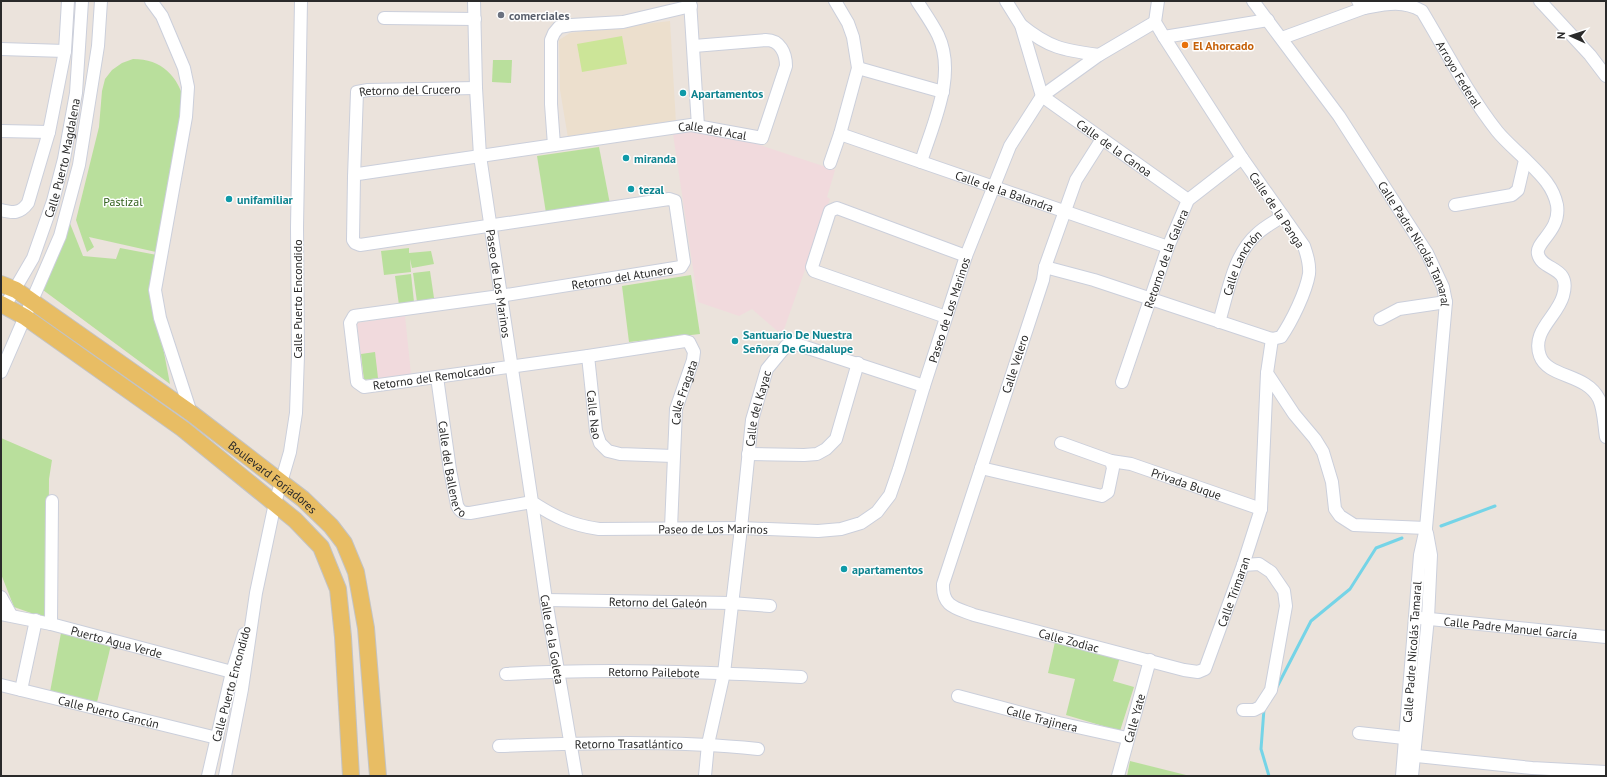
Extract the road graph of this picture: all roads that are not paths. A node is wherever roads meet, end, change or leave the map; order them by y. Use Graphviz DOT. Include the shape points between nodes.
graph roads {
  1 [pos="68,1"];
  2 [pos="82,1"];
  3 [pos="101,1"];
  4 [pos="151,1"];
  5 [pos="302,1"];
  6 [pos="835,1"];
  7 [pos="917,1"];
  8 [pos="1006,1"];
  9 [pos="1158,1"];
  10 [pos="1253,1"];
  11 [pos="1540,1"];
  12 [pos="475,2"];
  13 [pos="691,4"];
  14 [pos="1361,4"];
  15 [pos="384,18"];
  16 [pos="475,19"];
  17 [pos="1268,20"];
  18 [pos="1155,22"];
  19 [pos="1021,25"];
  20 [pos="1164,37"];
  21 [pos="1282,38"];
  22 [pos="694,46"];
  23 [pos="1,49"];
  24 [pos="65,51"];
  25 [pos="1098,55"];
  26 [pos="858,68"];
  27 [pos="1606,76"];
  28 [pos="476,88"];
  29 [pos="943,92"];
  30 [pos="1042,96"];
  31 [pos="698,126"];
  32 [pos="1,131"];
  33 [pos="50,132"];
  34 [pos="840,134"];
  35 [pos="1102,139"];
  36 [pos="554,145"];
  37 [pos="480,156"];
  38 [pos="1242,158"];
  39 [pos="1525,160"];
  40 [pos="921,162"];
  41 [pos="830,163"];
  42 [pos="354,178"];
  43 [pos="993,187"];
  44 [pos="1188,200"];
  45 [pos="1455,206"];
  46 [pos="1,210"];
  47 [pos="1064,211"];
  48 [pos="1283,216"];
  49 [pos="489,225"];
  50 [pos="1168,247"];
  51 [pos="966,256"];
  52 [pos="1045,268"];
  53 [pos="1,284"];
  54 [pos="16,290"];
  55 [pos="500,296"];
  56 [pos="1150,298"];
  57 [pos="31,301"];
  58 [pos="1446,302"];
  59 [pos="3,305"];
  60 [pos="25,317"];
  61 [pos="946,317"];
  62 [pos="1380,319"];
  63 [pos="1219,322"];
  64 [pos="1272,339"];
  65 [pos="588,356"];
  66 [pos="858,364"];
  67 [pos="512,367"];
  68 [pos="1,372"];
  69 [pos="1267,373"];
  70 [pos="437,377"];
  71 [pos="1122,382"];
  72 [pos="924,386"];
  73 [pos="191,413"];
  74 [pos="1606,437"];
  75 [pos="1061,443"];
  76 [pos="748,454"];
  77 [pos="673,456"];
  78 [pos="1111,461"];
  79 [pos="981,468"];
  80 [pos="281,482"];
  81 [pos="52,500"];
  82 [pos="532,502"];
  83 [pos="275,503"];
  84 [pos="1260,509"];
  85 [pos="671,528"];
  86 [pos="742,528"];
  87 [pos="1426,528"];
  88 [pos="1243,565"];
  89 [pos="256,593"];
  90 [pos="943,594"];
  91 [pos="1,597"];
  92 [pos="546,600"];
  93 [pos="731,603"];
  94 [pos="770,606"];
  95 [pos="6,614"];
  96 [pos="1415,618"];
  97 [pos="1428,618"];
  98 [pos="36,620"];
  99 [pos="51,624"];
  100 [pos="1606,637"];
  101 [pos="1150,660"];
  102 [pos="559,670"];
  103 [pos="232,672"];
  104 [pos="1202,672"];
  105 [pos="724,673"];
  106 [pos="506,674"];
  107 [pos="801,677"];
  108 [pos="1,685"];
  109 [pos="20,690"];
  110 [pos="958,696"];
  111 [pos="1243,710"];
  112 [pos="234,732"];
  113 [pos="218,733"];
  114 [pos="1359,733"];
  115 [pos="1127,738"];
  116 [pos="1411,739"];
  117 [pos="570,743"];
  118 [pos="708,744"];
  119 [pos="499,746"];
  120 [pos="758,749"];
  121 [pos="1409,755"];
  122 [pos="1606,772"];
  123 [pos="208,776"];
  124 [pos="225,776"];
  125 [pos="351,776"];
  126 [pos="378,776"];
  127 [pos="576,776"];
  128 [pos="705,776"];
  129 [pos="1118,776"];
  130 [pos="1402,776"];
  131 [pos="1412,776"];
  1 -- 24 [label="street"];
  2 -- 54 [label="street, Calle Puerto Magdalena" via="76,93 64,159 36,251"];
  3 -- 57 [label="street" via="98,46 79,165 60,236"];
  4 -- 73 [label="street" via="162,16 184,68 188,88 186,117 155,290 160,318"];
  5 -- 80 [label="street, Calle Puerto Encondido" via="296,413 290,452"];
  6 -- 26 [label="street" via="853,37"];
  7 -- 29 [label="street" via="938,35 942,47 945,62"];
  8 -- 19 [label="street"];
  9 -- 18 [label="street"];
  10 -- 17 [label="street, Calle Padre Nicolás Tamaral"];
  11 -- 27 [label="street"];
  12 -- 16 [label="street, Paseo de Los Marinos"];
  13 -- 22 [label="street"];
  13 -- 36 [label="street" via="623,22 571,25 559,27 554,32 551,40"];
  14 -- 21 [label="street, Arroyo Federal"];
  14 -- 39 [label="street, Arroyo Federal" via="1407,3 1422,11 1473,98 1498,132"];
  15 -- 16 [label="street"];
  16 -- 28 [label="street, Paseo de Los Marinos"];
  17 -- 20 [label="street"];
  17 -- 21 [label="street, Calle Padre Nicolás Tamaral"];
  18 -- 20 [label="street, Calle de la Panga"];
  18 -- 25 [label="street, Paseo de Los Marinos"];
  19 -- 25 [label="street" via="1046,44"];
  19 -- 30 [label="street"];
  20 -- 38 [label="street, Calle de la Panga"];
  21 -- 58 [label="street, Calle Padre Nicolás Tamaral" via="1339,116 1427,253 1443,288"];
  22 -- 31 [label="street"];
  22 -- 31 [label="street, Calle del Acal" via="771,40 781,47 786,59 786,66 762,138"];
  23 -- 24 [label="street"];
  24 -- 33 [label="street"];
  25 -- 30 [label="street, Paseo de Los Marinos"];
  26 -- 29 [label="street"];
  26 -- 34 [label="street"];
  28 -- 37 [label="street, Paseo de Los Marinos"];
  28 -- 42 [label="street, Retorno del Crucero" via="357,92"];
  29 -- 40 [label="street"];
  30 -- 35 [label="street, Calle de la Canoa"];
  30 -- 43 [label="street, Paseo de Los Marinos" via="1010,146"];
  31 -- 36 [label="street, Calle del Acal"];
  32 -- 33 [label="street"];
  33 -- 46 [label="street" via="28,203 14,213"];
  34 -- 40 [label="street, Calle de la Balandra"];
  34 -- 41 [label="street"];
  35 -- 44 [label="street, Calle de la Canoa"];
  35 -- 47 [label="street, Calle Velero" via="1076,180"];
  36 -- 37 [label="street, Calle del Acal"];
  37 -- 42 [label="street, Calle del Acal" via="358,174"];
  37 -- 49 [label="street, Paseo de Los Marinos"];
  38 -- 44 [label="street, Retorno de la Galera"];
  38 -- 48 [label="street, Calle de la Panga"];
  39 -- 45 [label="street" via="1518,190 1512,195"];
  39 -- 74 [label="street, Arroyo Federal" via="1550,184 1556,203 1557,221 1540,245 1538,253 1546,264 1558,271 1563,279 1564,290 1538,339 1540,357 1548,367 1578,379 1599,398"];
  40 -- 43 [label="street, Calle de la Balandra"];
  42 -- 49 [label="street" via="353,240 357,245"];
  43 -- 47 [label="street, Calle de la Balandra"];
  43 -- 51 [label="street, Paseo de Los Marinos"];
  44 -- 50 [label="street, Retorno de la Galera"];
  47 -- 50 [label="street, Calle de la Balandra"];
  47 -- 52 [label="street, Calle Velero"];
  48 -- 63 [label="street, Calle Lanchón" via="1257,233 1238,259"];
  48 -- 64 [label="street, Calle de la Panga" via="1304,246 1309,274 1288,327 1281,337"];
  49 -- 55 [label="street, Paseo de Los Marinos"];
  49 -- 55 [label="street, Retorno del Atunero" via="669,199 677,204 684,262 681,267"];
  50 -- 56 [label="street, Retorno de la Galera"];
  51 -- 61 [label="street, Paseo de Los Marinos"];
  51 -- 61 [label="street" via="837,208 830,211 812,267 814,271"];
  52 -- 56 [label="street"];
  52 -- 79 [label="street, Calle Velero"];
  53 -- 54 [label="main road, Boulevard Forjadores"];
  54 -- 57 [label="main road, Boulevard Forjadores"];
  54 -- 59 [label="street, Calle Puerto Magdalena"];
  55 -- 67 [label="street, Paseo de Los Marinos"];
  55 -- 70 [label="street, Retorno del Remolcador" via="354,316 351,319 357,382 361,386"];
  56 -- 63 [label="street"];
  56 -- 71 [label="street, Retorno de la Galera"];
  57 -- 60 [label="street"];
  57 -- 73 [label="main road, Boulevard Forjadores"];
  58 -- 62 [label="street" via="1398,310"];
  58 -- 87 [label="street, Calle Padre Nicolás Tamaral"];
  59 -- 60 [label="main road, Boulevard Forjadores"];
  60 -- 68 [label="street"];
  60 -- 83 [label="main road, Boulevard Forjadores" via="183,429"];
  61 -- 72 [label="street, Paseo de Los Marinos"];
  63 -- 64 [label="street"];
  64 -- 69 [label="street, Calle Trimaran"];
  65 -- 67 [label="street, Calle Fragata"];
  65 -- 77 [label="street, Calle Nao" via="596,431 600,443 608,451 620,454"];
  65 -- 77 [label="street, Calle Fragata" via="689,342 694,352 676,409"];
  66 -- 72 [label="street, Calle del Kayac"];
  66 -- 76 [label="street" via="836,439 826,449 817,454 804,455"];
  66 -- 76 [label="street, Calle del Kayac" via="790,343 768,369 752,420"];
  67 -- 70 [label="street, Retorno del Remolcador"];
  67 -- 82 [label="street, Paseo de Los Marinos"];
  69 -- 84 [label="street, Calle Trimaran"];
  69 -- 87 [label="street" via="1323,452 1332,482 1335,509 1340,516 1354,525"];
  70 -- 82 [label="street, Calle del Ballenero" via="450,470 460,510 470,513"];
  72 -- 86 [label="street, Paseo de Los Marinos" via="890,496 877,512 861,524 818,531"];
  73 -- 80 [label="main road, Boulevard Forjadores"];
  75 -- 78 [label="street, Privada Buque"];
  76 -- 86 [label="street, Calle del Kayac"];
  77 -- 85 [label="street, Calle Fragata"];
  78 -- 79 [label="street" via="1113,468 1110,486 1108,492 1102,496"];
  78 -- 84 [label="street, Privada Buque" via="1142,468"];
  79 -- 90 [label="street, Calle Velero" via="943,584"];
  80 -- 83 [label="street, Calle Puerto Encondido"];
  80 -- 126 [label="main road, Boulevard Forjadores" via="331,526 344,543 356,572 366,628"];
  81 -- 99 [label="street"];
  82 -- 85 [label="street, Paseo de Los Marinos" via="556,517 578,526 599,529"];
  82 -- 92 [label="street, Calle de la Goleta"];
  83 -- 89 [label="street, Calle Puerto Encondido"];
  83 -- 125 [label="main road, Boulevard Forjadores" via="321,547 338,589"];
  84 -- 88 [label="street, Calle Trimaran"];
  85 -- 86 [label="street, Paseo de Los Marinos"];
  86 -- 93 [label="street"];
  87 -- 96 [label="street, Calle Padre Nicolás Tamaral" via="1420,554"];
  87 -- 97 [label="street, Calle Padre Nicolás Tamaral" via="1431,555"];
  88 -- 104 [label="street, Calle Trimaran" via="1208,665"];
  88 -- 111 [label="street" via="1260,564 1271,572 1284,591 1286,606 1272,690 1260,707"];
  89 -- 103 [label="street, Calle Puerto Encondido"];
  89 -- 112 [label="street, Calle Puerto Encondido"];
  90 -- 101 [label="street, Calle Zodiac" via="951,606 974,614"];
  91 -- 95 [label="street"];
  92 -- 93 [label="street, Retorno del Galeón"];
  92 -- 102 [label="street, Calle de la Goleta"];
  93 -- 94 [label="street, Retorno del Galeón"];
  93 -- 105 [label="street"];
  95 -- 98 [label="street, Puerto Agua Verde"];
  96 -- 97 [label="street, Calle Padre Manuel García"];
  96 -- 116 [label="street, Calle Padre Nicolás Tamaral"];
  97 -- 100 [label="street, Calle Padre Manuel García"];
  97 -- 116 [label="street, Calle Padre Nicolás Tamaral"];
  98 -- 99 [label="street, Puerto Agua Verde"];
  98 -- 109 [label="street"];
  99 -- 103 [label="street, Puerto Agua Verde"];
  101 -- 104 [label="street, Calle Zodiac" via="1184,670"];
  101 -- 115 [label="street, Calle Yate"];
  102 -- 105 [label="street, Retorno Pailebote"];
  102 -- 106 [label="street, Retorno Pailebote"];
  102 -- 117 [label="street, Calle de la Goleta"];
  103 -- 113 [label="street, Calle Puerto Encondido"];
  105 -- 107 [label="street, Retorno Pailebote"];
  105 -- 118 [label="street"];
  108 -- 109 [label="street, Calle Puerto Cancún"];
  109 -- 113 [label="street, Calle Puerto Cancún"];
  110 -- 115 [label="street, Calle Trajinera"];
  112 -- 113 [label="street, Calle Puerto Cancún"];
  112 -- 124 [label="street, Calle Puerto Encondido"];
  113 -- 123 [label="street, Calle Puerto Encondido"];
  114 -- 116 [label="street"];
  115 -- 129 [label="street, Calle Yate"];
  116 -- 121 [label="street, Calle Padre Nicolás Tamaral"];
  117 -- 118 [label="street, Retorno Trasatlántico"];
  117 -- 119 [label="street, Retorno Trasatlántico"];
  117 -- 127 [label="street, Calle de la Goleta"];
  118 -- 120 [label="street, Retorno Trasatlántico"];
  118 -- 128 [label="street"];
  121 -- 122 [label="street" via="1532,768"];
  121 -- 130 [label="street, Calle Padre Nicolás Tamaral"];
  121 -- 131 [label="street, Calle Padre Nicolás Tamaral"];
}
